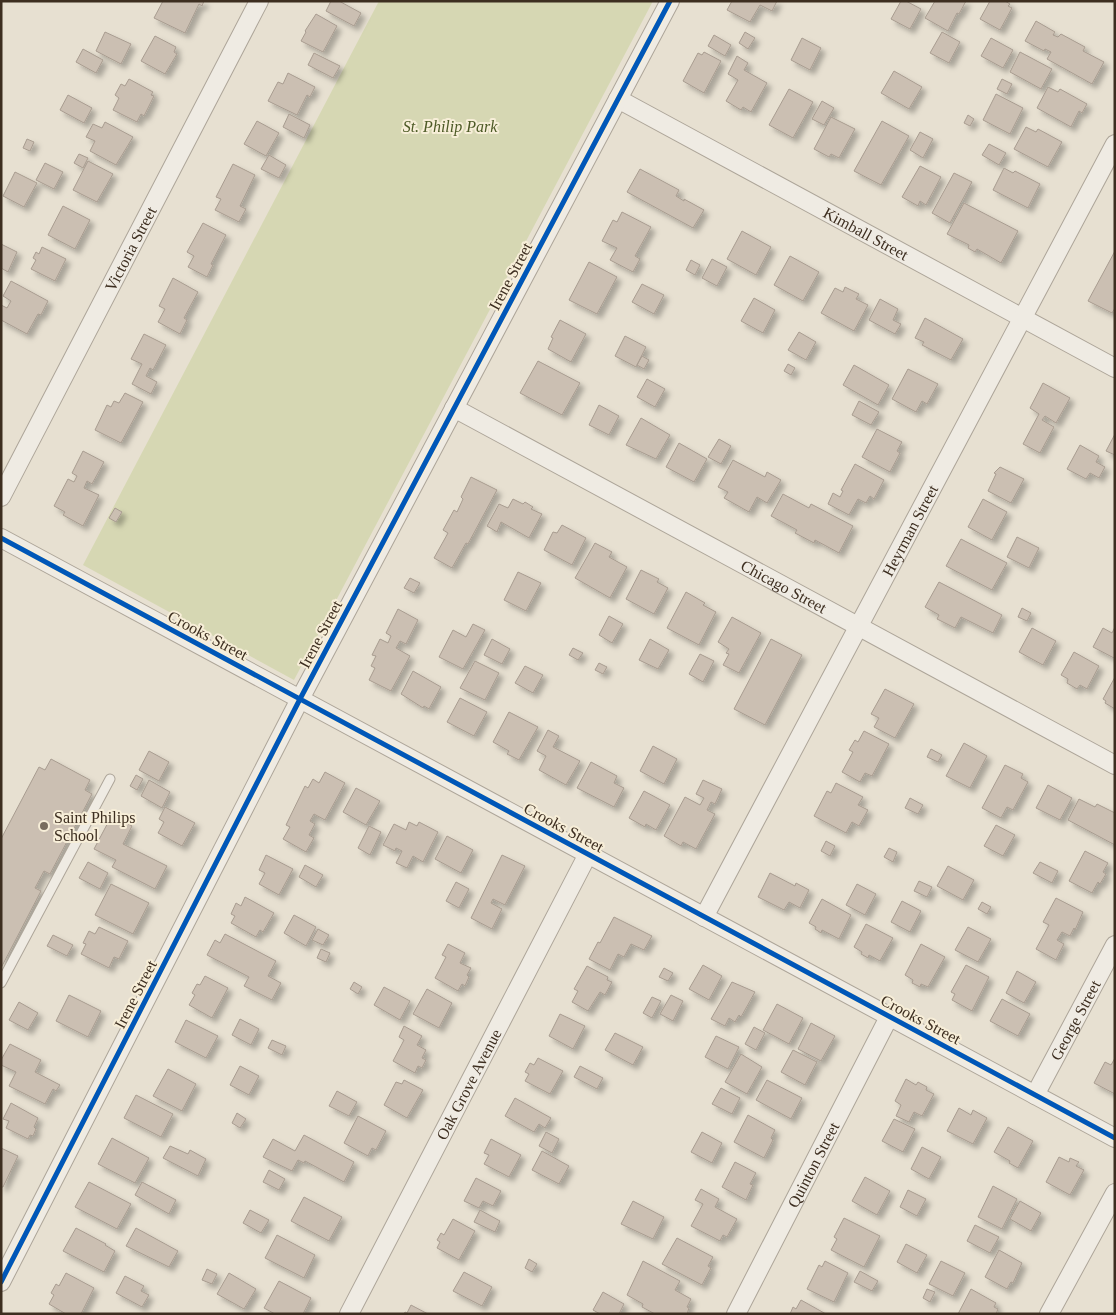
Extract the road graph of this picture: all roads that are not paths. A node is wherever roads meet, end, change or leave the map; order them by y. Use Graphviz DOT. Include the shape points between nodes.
graph roads {
  1 [pos="259,1"];
  2 [pos="670,1"];
  3 [pos="618,99"];
  4 [pos="1115,144"];
  5 [pos="1022,318"];
  6 [pos="1115,368"];
  7 [pos="454,408"];
  8 [pos="1,497"];
  9 [pos="1,538"];
  10 [pos="858,626"];
  11 [pos="300,699"];
  12 [pos="1115,765"];
  13 [pos="110,779"];
  14 [pos="588,854"];
  15 [pos="704,917"];
  16 [pos="1115,945"];
  17 [pos="1,983"];
  18 [pos="890,1017"];
  19 [pos="1035,1095"];
  20 [pos="1115,1138"];
  21 [pos="1115,1193"];
  22 [pos="1,1282"];
  23 [pos="349,1314"];
  24 [pos="736,1314"];
  25 [pos="1049,1314"];
  1 -- 8 [label="street, Victoria Street"];
  2 -- 3 [label="street, Irene Street"];
  3 -- 5 [label="street, Kimball Street"];
  3 -- 7 [label="street, Irene Street"];
  4 -- 5 [label="street, Heyrman Street"];
  5 -- 6 [label="street, Kimball Street"];
  5 -- 10 [label="street, Heyrman Street"];
  7 -- 10 [label="street, Chicago Street"];
  7 -- 11 [label="street, Irene Street"];
  9 -- 11 [label="street, Crooks Street"];
  10 -- 12 [label="street, Chicago Street"];
  10 -- 15 [label="street, Heyrman Street"];
  11 -- 14 [label="street, Crooks Street"];
  11 -- 22 [label="street, Irene Street"];
  13 -- 17 [label="lane"];
  14 -- 15 [label="street, Crooks Street"];
  14 -- 23 [label="street, Oak Grove Avenue"];
  15 -- 18 [label="street, Crooks Street"];
  16 -- 19 [label="street, George Street"];
  18 -- 19 [label="street, Crooks Street"];
  18 -- 24 [label="street, Quinton Street"];
  19 -- 20 [label="street, Crooks Street"];
  21 -- 25 [label="street"];
}
